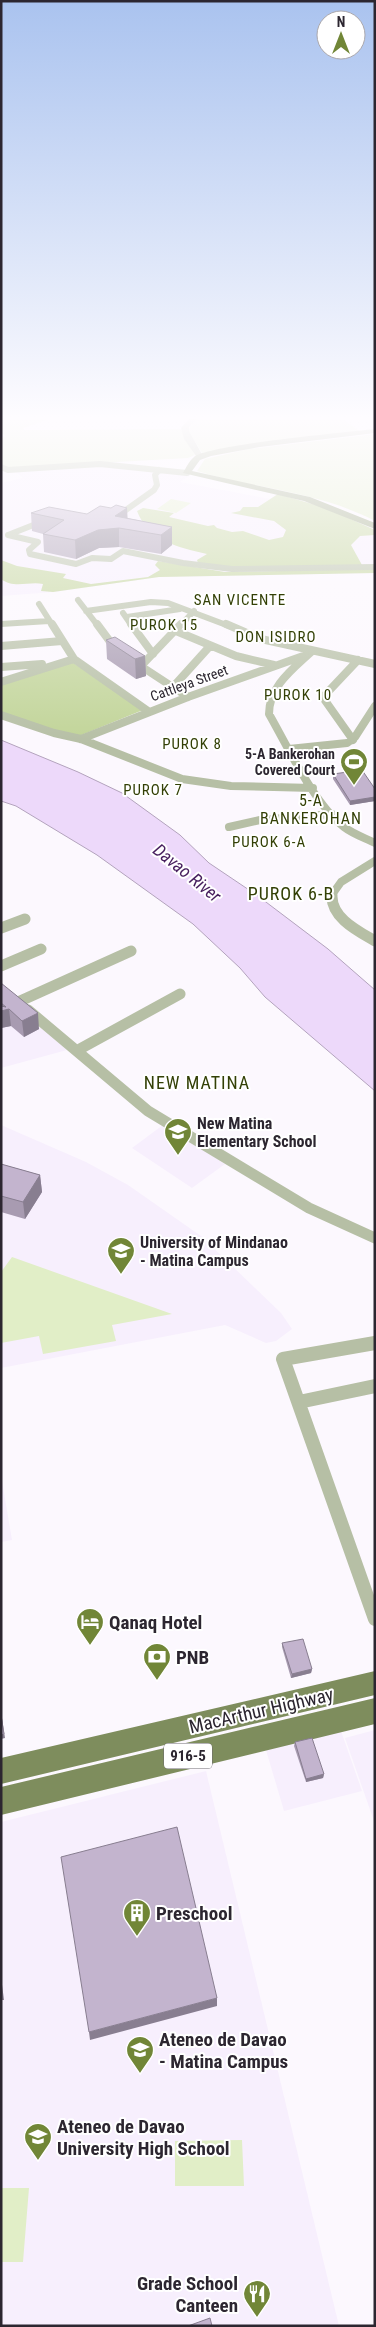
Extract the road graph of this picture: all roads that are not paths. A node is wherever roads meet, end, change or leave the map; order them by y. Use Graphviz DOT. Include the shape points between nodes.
graph roads {
  1 [pos="27,528"];
  2 [pos="375,567"];
  3 [pos="78,600"];
  4 [pos="39,604"];
  5 [pos="117,607"];
  6 [pos="186,608"];
  7 [pos="86,611"];
  8 [pos="194,611"];
  9 [pos="127,617"];
  10 [pos="49,621"];
  11 [pos="1,624"];
  12 [pos="176,631"];
  13 [pos="62,642"];
  14 [pos="1,646"];
  15 [pos="210,646"];
  16 [pos="310,653"];
  17 [pos="153,654"];
  18 [pos="74,659"];
  19 [pos="358,660"];
  20 [pos="61,662"];
  21 [pos="375,664"];
  22 [pos="275,665"];
  23 [pos="141,666"];
  24 [pos="1,667"];
  25 [pos="1,682"];
  26 [pos="173,687"];
  27 [pos="188,697"];
  28 [pos="375,706"];
  29 [pos="148,711"];
  30 [pos="1,715"];
  31 [pos="81,739"];
  32 [pos="353,740"];
  33 [pos="289,749"];
  34 [pos="313,788"];
  35 [pos="332,814"];
  36 [pos="229,827"];
  37 [pos="375,843"];
  38 [pos="375,861"];
  39 [pos="25,919"];
  40 [pos="1,928"];
  41 [pos="375,941"];
  42 [pos="41,949"];
  43 [pos="131,951"];
  44 [pos="1,966"];
  45 [pos="7,992"];
  46 [pos="180,994"];
  47 [pos="18,1002"];
  48 [pos="78,1050"];
  49 [pos="375,1238"];
  50 [pos="375,1343"];
  51 [pos="375,1386"];
  52 [pos="299,1402"];
  53 [pos="375,1620"];
  54 [pos="375,1683"];
  55 [pos="375,1711"];
  56 [pos="1,1771"];
  57 [pos="1,1801"];
  1 -- 2 [label="street" via="8,535 38,542 28,551 32,555 70,564 84,563 92,558 111,559 123,551 221,568"];
  3 -- 7 [label="street"];
  4 -- 10 [label="street"];
  5 -- 6 [label="street" via="156,602"];
  5 -- 7 [label="street"];
  5 -- 9 [label="street"];
  6 -- 8 [label="street"];
  6 -- 9 [label="street"];
  7 -- 23 [label="street" via="114,648"];
  8 -- 12 [label="street"];
  8 -- 16 [label="street" via="254,637"];
  9 -- 17 [label="street"];
  10 -- 11 [label="street"];
  10 -- 13 [label="street"];
  12 -- 15 [label="street"];
  12 -- 17 [label="street"];
  13 -- 14 [label="street"];
  13 -- 18 [label="street"];
  15 -- 22 [label="street"];
  15 -- 26 [label="street"];
  16 -- 19 [label="street"];
  16 -- 22 [label="street, Cattleya Street"];
  16 -- 33 [label="street" via="279,686 268,707"];
  17 -- 23 [label="street"];
  18 -- 20 [label="street"];
  18 -- 29 [label="street"];
  19 -- 21 [label="street"];
  19 -- 32 [label="street" via="324,699"];
  20 -- 24 [label="street"];
  20 -- 25 [label="street"];
  22 -- 27 [label="street, Cattleya Street"];
  23 -- 26 [label="street"];
  26 -- 27 [label="street"];
  27 -- 29 [label="street, Cattleya Street"];
  28 -- 32 [label="street"];
  29 -- 31 [label="street, Cattleya Street"];
  30 -- 31 [label="street"];
  31 -- 34 [label="street" via="194,782"];
  32 -- 33 [label="street"];
  33 -- 34 [label="street"];
  34 -- 35 [label="street"];
  35 -- 36 [label="street" via="260,820"];
  35 -- 37 [label="street" via="350,832"];
  38 -- 41 [label="street" via="341,882 331,896 336,912"];
  39 -- 40 [label="street"];
  42 -- 44 [label="street"];
  43 -- 47 [label="street"];
  45 -- 47 [label="street"];
  46 -- 48 [label="street"];
  47 -- 48 [label="street"];
  48 -- 49 [label="street" via="127,1095 193,1140 309,1208"];
  50 -- 52 [label="street" via="283,1359"];
  51 -- 52 [label="street"];
  52 -- 53 [label="street"];
  54 -- 56 [label="main road, MacArthur Highway / 916-5"];
  55 -- 57 [label="main road, MacArthur Highway / 916-5"];
}
